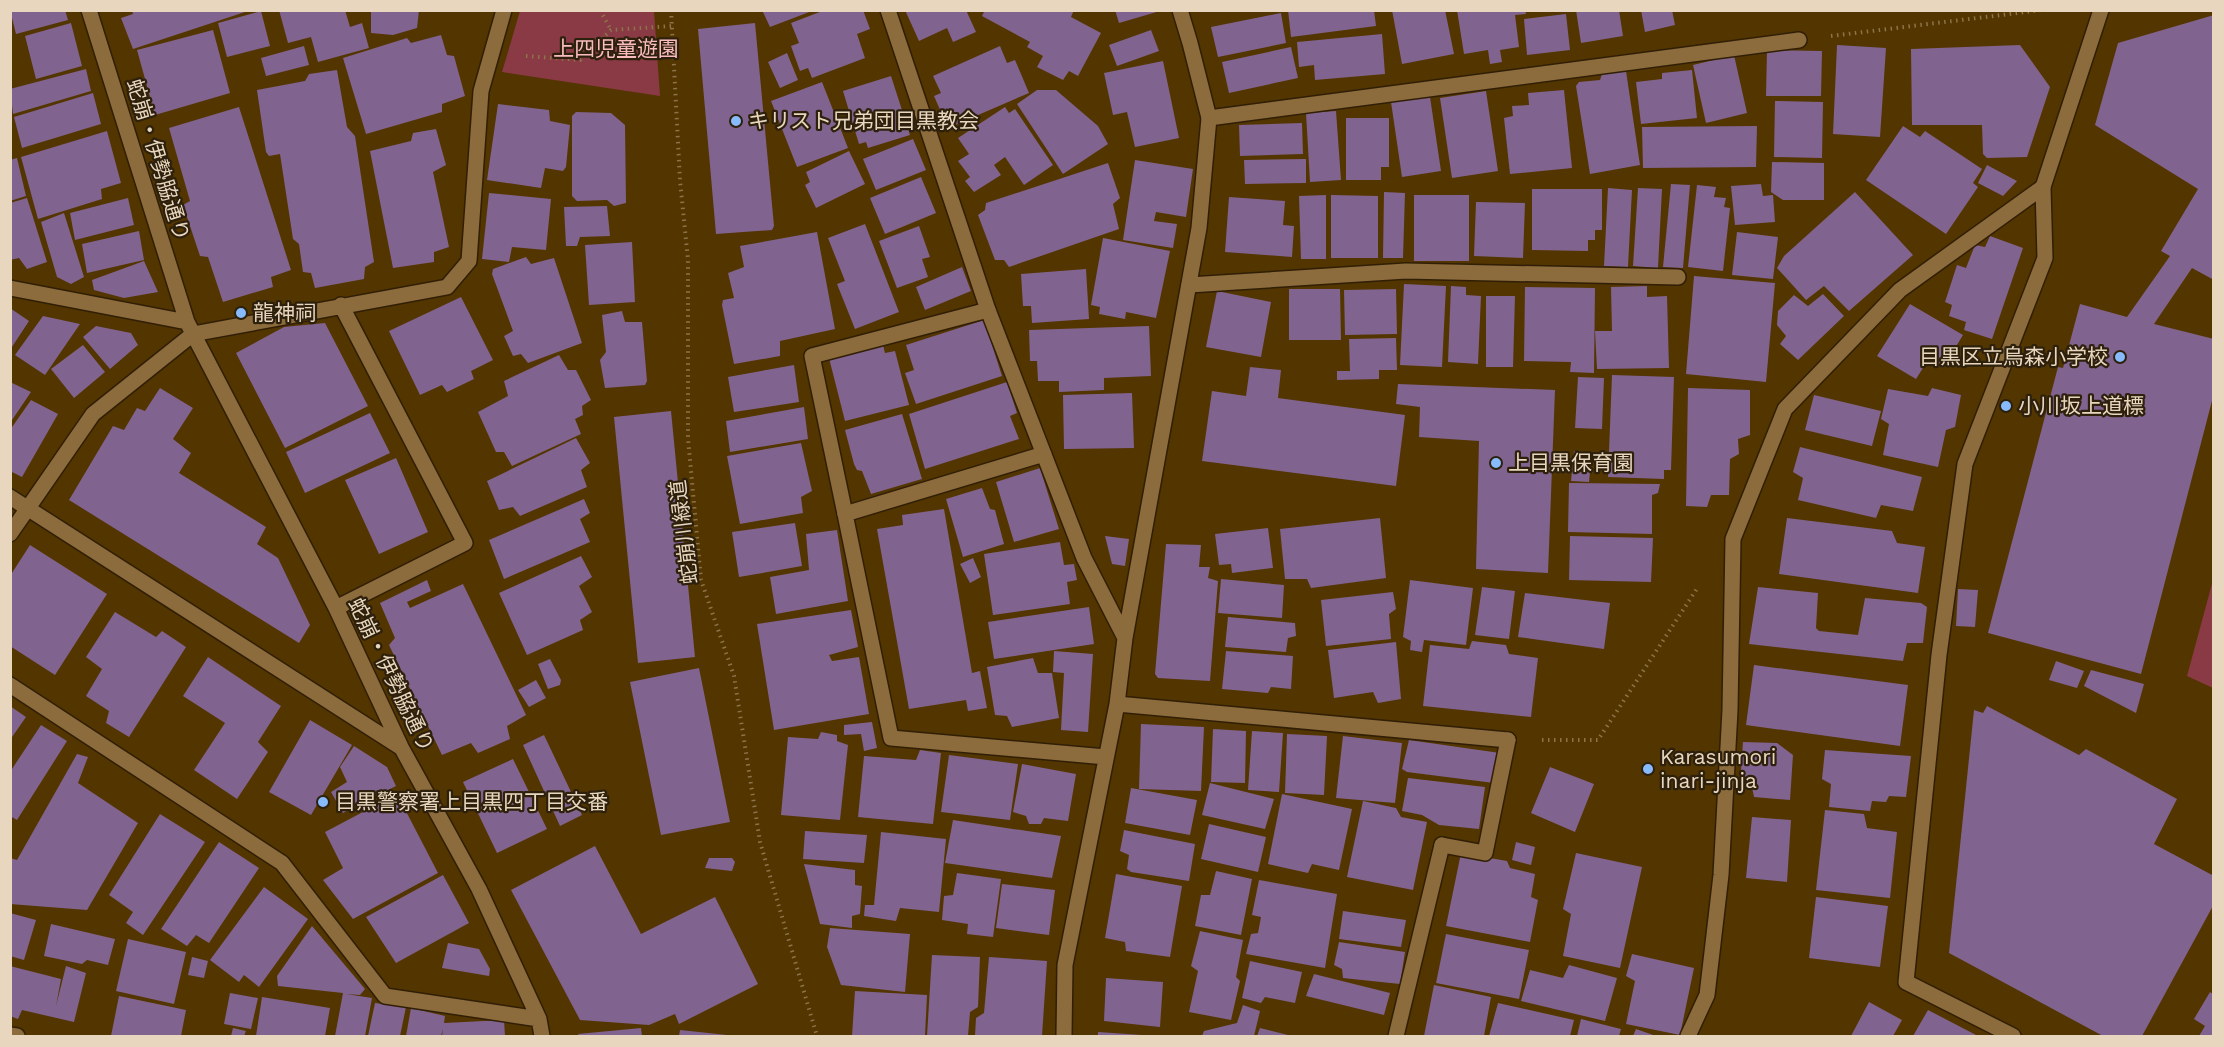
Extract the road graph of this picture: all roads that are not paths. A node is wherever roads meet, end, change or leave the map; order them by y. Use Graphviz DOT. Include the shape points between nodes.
graph roads {
  1 [pos="89,10"];
  2 [pos="504,10"];
  3 [pos="888,10"];
  4 [pos="1180,10"];
  5 [pos="2101,10"];
  6 [pos="1798,40"];
  7 [pos="1209,118"];
  8 [pos="2043,187"];
  9 [pos="1678,277"];
  10 [pos="1189,285"];
  11 [pos="10,288"];
  12 [pos="341,305"];
  13 [pos="988,310"];
  14 [pos="190,328"];
  15 [pos="1044,454"];
  16 [pos="10,497"];
  17 [pos="27,508"];
  18 [pos="845,514"];
  19 [pos="10,534"];
  20 [pos="336,609"];
  21 [pos="1125,638"];
  22 [pos="10,686"];
  23 [pos="1117,704"];
  24 [pos="401,747"];
  25 [pos="1106,757"];
  26 [pos="539,1019"];
  27 [pos="10,1035"];
  28 [pos="17,1036"];
  29 [pos="542,1036"];
  30 [pos="1064,1036"];
  31 [pos="1396,1036"];
  32 [pos="1688,1036"];
  33 [pos="2013,1036"];
  1 -- 14 [label="street, 蛇崩・伊勢脇通り"];
  2 -- 12 [label="street" via="481,91 469,261 447,287"];
  3 -- 13 [label="street"];
  4 -- 7 [label="street"];
  5 -- 8 [label="street"];
  6 -- 7 [label="street"];
  7 -- 10 [label="street" via="1199,228"];
  8 -- 32 [label="street" via="1900,290 1785,409 1733,539 1730,710 1721,875 1707,995"];
  8 -- 33 [label="street" via="2045,258 1965,464 1939,655 1906,982"];
  9 -- 10 [label="street" via="1407,271"];
  10 -- 21 [label="street"];
  11 -- 14 [label="street"];
  12 -- 14 [label="street"];
  12 -- 20 [label="street" via="465,543"];
  13 -- 15 [label="street"];
  13 -- 18 [label="street" via="812,356"];
  14 -- 17 [label="street" via="93,414"];
  14 -- 20 [label="street, 蛇崩・伊勢脇通り"];
  15 -- 18 [label="street"];
  15 -- 21 [label="street" via="1084,558"];
  16 -- 17 [label="street"];
  17 -- 19 [label="street"];
  17 -- 24 [label="street"];
  18 -- 25 [label="street" via="891,738"];
  20 -- 24 [label="street, 蛇崩・伊勢脇通り"];
  21 -- 23 [label="street"];
  22 -- 26 [label="street" via="282,864 385,996"];
  23 -- 25 [label="street"];
  23 -- 31 [label="street" via="1508,740 1485,853 1442,845"];
  24 -- 26 [label="street, 蛇崩・伊勢脇通り" via="479,889"];
  25 -- 30 [label="street" via="1065,965"];
  26 -- 29 [label="street, 蛇崩・伊勢脇通り"];
  27 -- 28 [label="street"];
}
